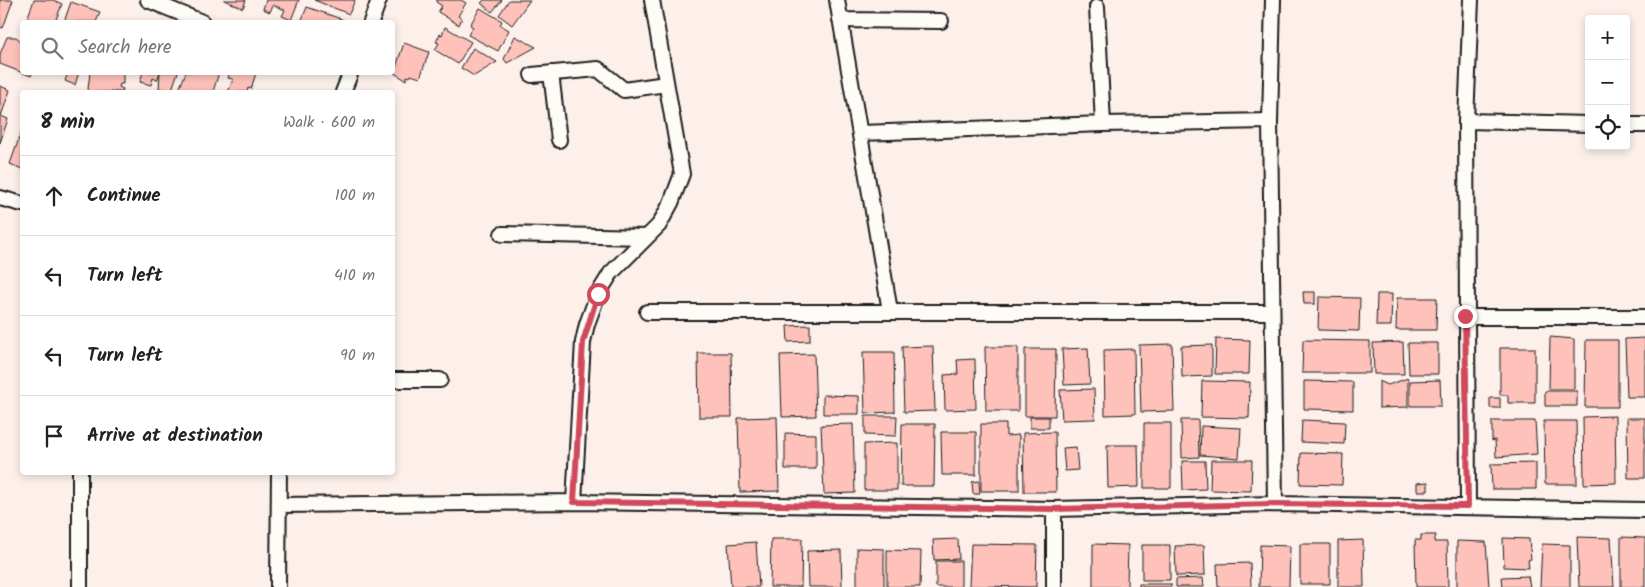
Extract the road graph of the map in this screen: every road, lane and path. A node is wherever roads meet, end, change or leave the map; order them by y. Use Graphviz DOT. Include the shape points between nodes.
graph roads {
  1 [pos="148,0"];
  2 [pos="379,0"];
  3 [pos="652,0"];
  4 [pos="837,0"];
  5 [pos="1273,0"];
  6 [pos="1471,0"];
  7 [pos="1097,7"];
  8 [pos="197,20"];
  9 [pos="372,20"];
  10 [pos="840,20"];
  11 [pos="941,21"];
  12 [pos="551,73"];
  13 [pos="350,75"];
  14 [pos="532,75"];
  15 [pos="666,84"];
  16 [pos="345,90"];
  17 [pos="1270,121"];
  18 [pos="1466,121"];
  19 [pos="1103,124"];
  20 [pos="1585,124"];
  21 [pos="1630,125"];
  22 [pos="1645,125"];
  23 [pos="861,133"];
  24 [pos="559,140"];
  25 [pos="0,198"];
  26 [pos="20,203"];
  27 [pos="502,234"];
  28 [pos="647,237"];
  29 [pos="890,311"];
  30 [pos="647,312"];
  31 [pos="1272,312"];
  32 [pos="1465,316"];
  33 [pos="1645,317"];
  34 [pos="395,380"];
  35 [pos="440,380"];
  36 [pos="80,475"];
  37 [pos="278,475"];
  38 [pos="574,502"];
  39 [pos="1274,504"];
  40 [pos="279,505"];
  41 [pos="1468,506"];
  42 [pos="1054,509"];
  43 [pos="1645,510"];
  44 [pos="80,587"];
  45 [pos="278,587"];
  46 [pos="1054,587"];
  1 -- 8 [label="street"];
  2 -- 9 [label="street"];
  3 -- 15 [label="street"];
  4 -- 10 [label="street"];
  5 -- 17 [label="street"];
  6 -- 18 [label="street"];
  7 -- 19 [label="street"];
  10 -- 11 [label="street"];
  10 -- 23 [label="street"];
  12 -- 14 [label="street"];
  12 -- 15 [label="street" via="598,69 624,90"];
  12 -- 24 [label="street"];
  13 -- 16 [label="street"];
  15 -- 28 [label="street" via="682,174 659,225"];
  17 -- 19 [label="street"];
  17 -- 31 [label="street"];
  18 -- 20 [label="street"];
  18 -- 32 [label="street"];
  19 -- 23 [label="street"];
  21 -- 22 [label="street"];
  23 -- 29 [label="street"];
  25 -- 26 [label="street"];
  27 -- 28 [label="street"];
  28 -- 38 [label="street" via="610,273 587,324 583,342"];
  29 -- 30 [label="street"];
  29 -- 31 [label="street"];
  31 -- 39 [label="street"];
  32 -- 33 [label="street"];
  32 -- 41 [label="street"];
  34 -- 35 [label="street"];
  36 -- 44 [label="street"];
  37 -- 40 [label="street"];
  38 -- 40 [label="street"];
  38 -- 42 [label="street"];
  39 -- 41 [label="street"];
  39 -- 42 [label="street"];
  40 -- 45 [label="street"];
  41 -- 43 [label="street"];
  42 -- 46 [label="street"];
}
